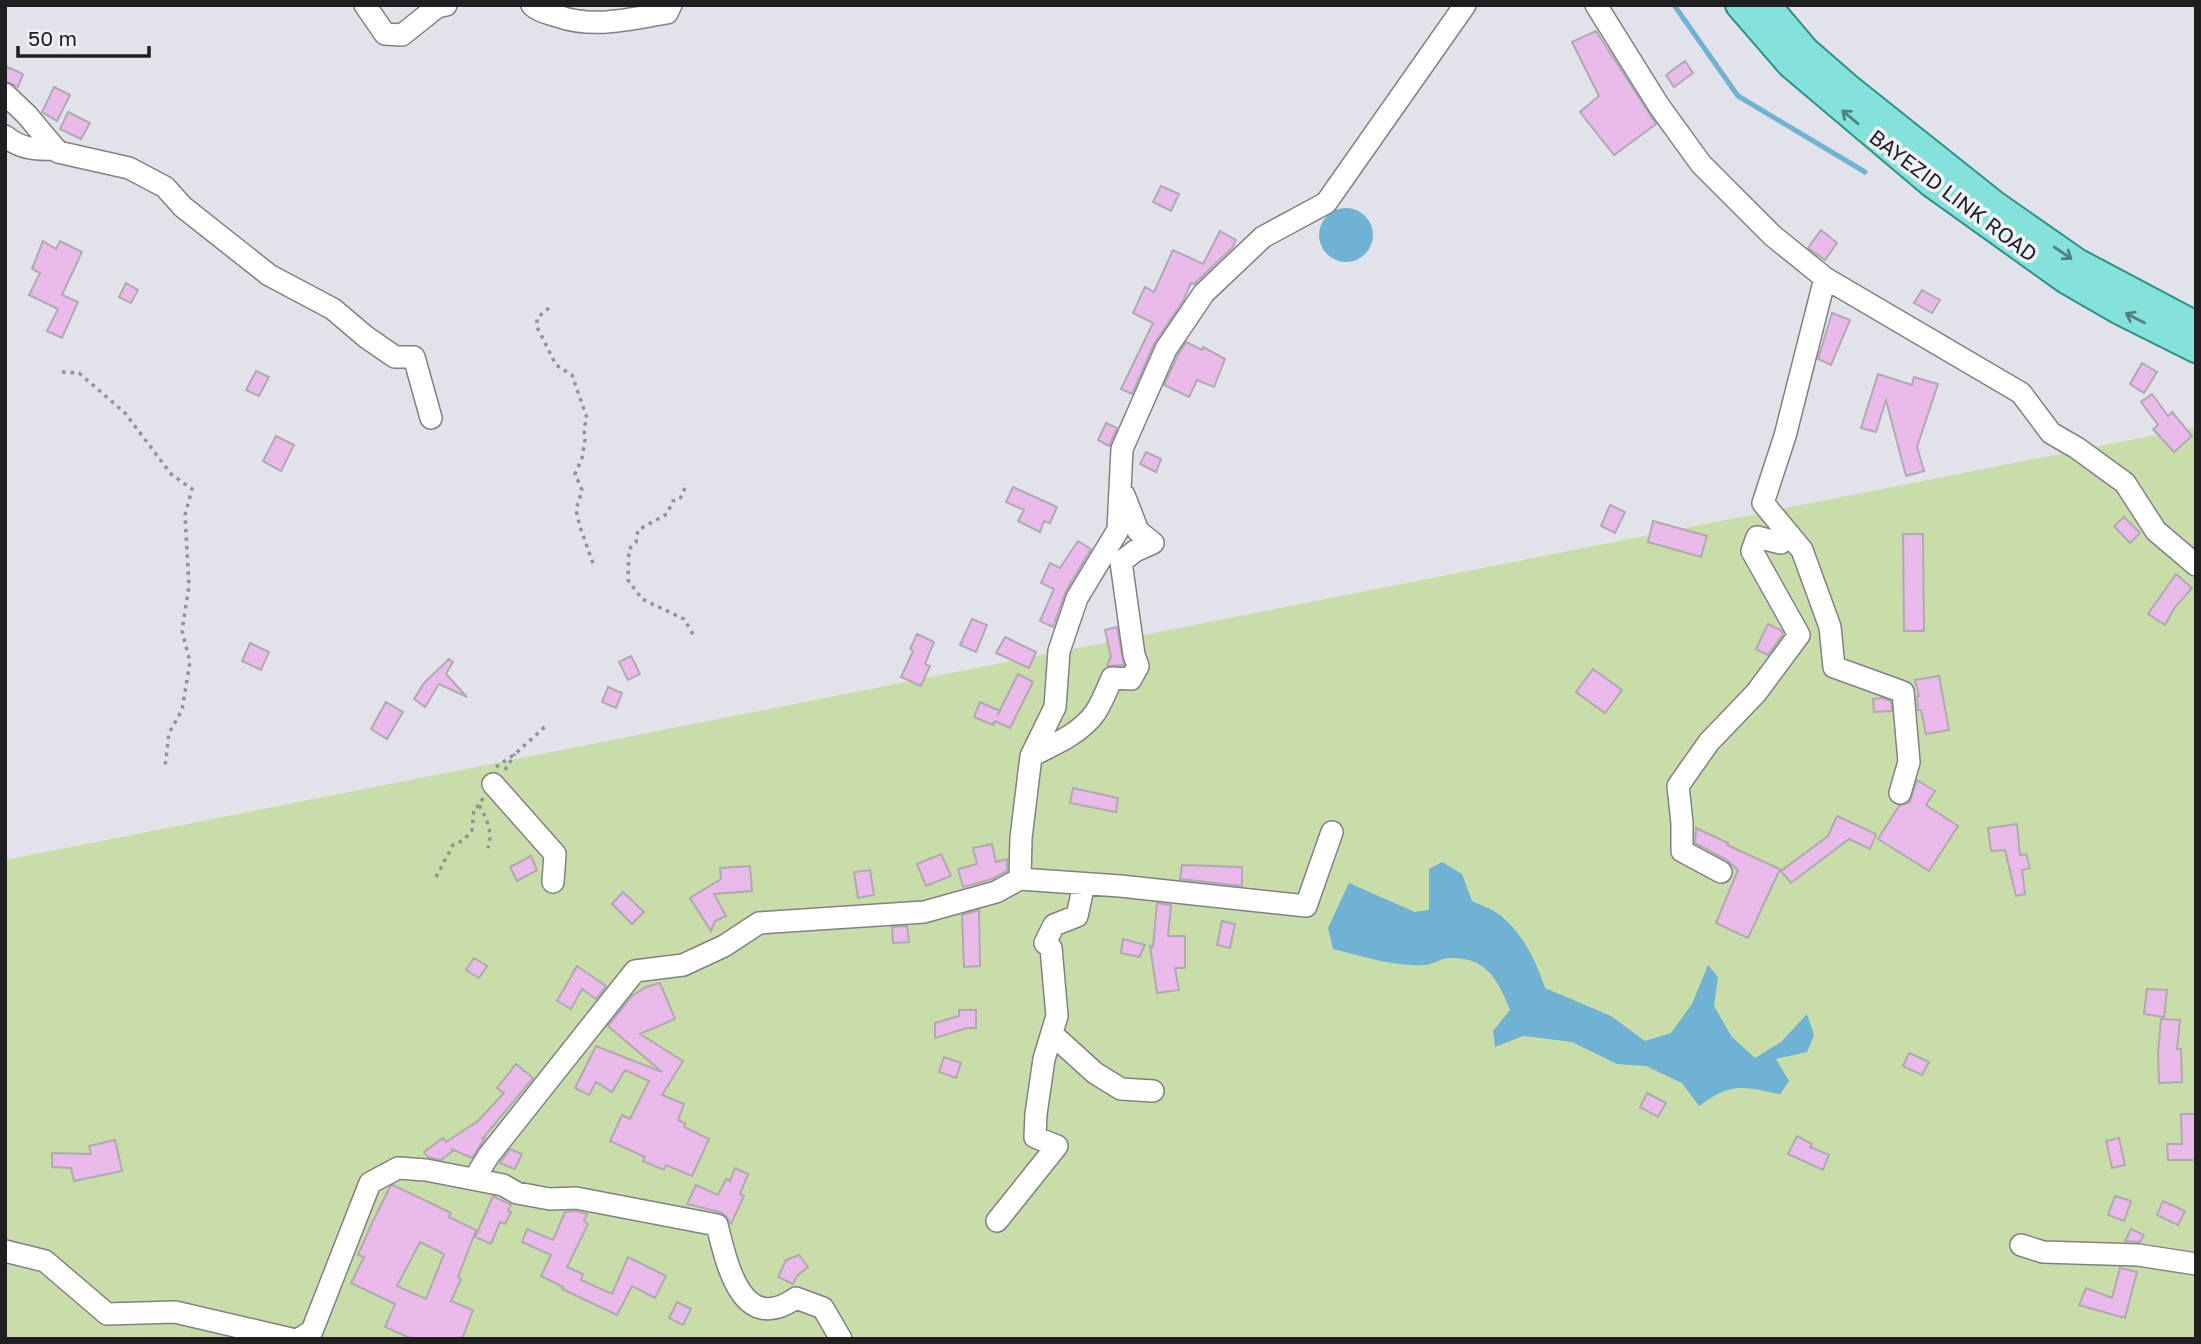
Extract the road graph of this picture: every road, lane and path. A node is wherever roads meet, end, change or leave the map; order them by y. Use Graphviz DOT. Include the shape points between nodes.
graph roads {
  1 [pos="365,5"];
  2 [pos="446,5"];
  3 [pos="532,5"];
  4 [pos="671,5"];
  5 [pos="1465,5"];
  6 [pos="1596,5"];
  7 [pos="1739,5"];
  8 [pos="1767,5"];
  9 [pos="5,94"];
  10 [pos="5,136"];
  11 [pos="56,149"];
  12 [pos="1825,278"];
  13 [pos="549,308"];
  14 [pos="2196,326"];
  15 [pos="2196,349"];
  16 [pos="62,372"];
  17 [pos="431,418"];
  18 [pos="1120,486"];
  19 [pos="685,488"];
  20 [pos="1790,535"];
  21 [pos="2196,565"];
  22 [pos="594,566"];
  23 [pos="694,636"];
  24 [pos="548,724"];
  25 [pos="1031,756"];
  26 [pos="165,767"];
  27 [pos="490,779"];
  28 [pos="1900,793"];
  29 [pos="480,805"];
  30 [pos="1332,832"];
  31 [pos="1721,872"];
  32 [pos="436,877"];
  33 [pos="1020,879"];
  34 [pos="553,882"];
  35 [pos="1084,884"];
  36 [pos="1052,1034"];
  37 [pos="1153,1091"];
  38 [pos="474,1179"];
  39 [pos="997,1221"];
  40 [pos="2021,1245"];
  41 [pos="5,1251"];
  42 [pos="2196,1264"];
  43 [pos="291,1339"];
  44 [pos="299,1339"];
  45 [pos="841,1339"];
  1 -- 2 [label="street" via="385,34 402,35"];
  3 -- 4 [label="street" via="572,21 603,24 667,13"];
  5 -- 18 [label="street" via="1326,203 1263,237 1203,293 1166,349 1122,449"];
  6 -- 12 [label="street" via="1701,164 1773,236"];
  15 -- 7 [label="main road, BAYEZID LINK ROAD, one-way" via="2066,280 1932,184 1790,64"];
  8 -- 14 [label="main road, BAYEZID LINK ROAD, one-way" via="1805,50 1994,204 2077,262"];
  9 -- 11 [label="street"];
  10 -- 11 [label="street" via="14,144"];
  11 -- 17 [label="street" via="128,168 165,187 183,207 269,275 333,309 395,357 414,357"];
  12 -- 20 [label="street" via="1763,503"];
  12 -- 21 [label="street" via="2021,393 2051,433 2125,483 2156,531"];
  13 -- 22 [label="path" via="537,318 537,327 556,365 572,374 587,418 575,474 582,489 576,510"];
  16 -- 26 [label="path" via="79,373 125,413 171,474 192,489 185,515 188,586 182,631 190,662 182,710 169,733"];
  18 -- 25 [label="street" via="1118,530 1077,597 1059,651 1055,707"];
  18 -- 25 [label="street" via="1138,531 1153,543 1121,562 1138,666 1131,678 1112,678 1087,722"];
  19 -- 23 [label="path" via="667,514 638,530 629,549 628,580 642,599 684,619"];
  20 -- 28 [label="street" via="1802,550 1830,626 1834,667 1903,692 1909,762"];
  20 -- 31 [label="street" via="1781,542 1757,537 1752,551 1799,635 1678,786 1682,851"];
  24 -- 27 [label="path"];
  25 -- 33 [label="street"];
  27 -- 34 [label="street" via="555,854"];
  29 -- 32 [label="path" via="474,809 472,830 453,845"];
  30 -- 35 [label="street" via="1306,906"];
  33 -- 35 [label="street"];
  33 -- 38 [label="street" via="925,912 759,923 683,965 635,971"];
  35 -- 36 [label="street" via="1077,916 1054,925 1045,943 1051,948 1055,982 1057,1016"];
  36 -- 37 [label="street" via="1095,1073 1121,1089"];
  36 -- 39 [label="street" via="1044,1059 1035,1137 1057,1146"];
  38 -- 44 [label="street" via="398,1168 370,1183 312,1331"];
  38 -- 45 [label="street" via="517,1193 576,1198 717,1225 734,1283 750,1303 765,1310 783,1307 796,1298 822,1308"];
  40 -- 42 [label="street" via="2043,1252 2138,1255"];
  41 -- 43 [label="street" via="45,1261 107,1314 175,1312"];
}
